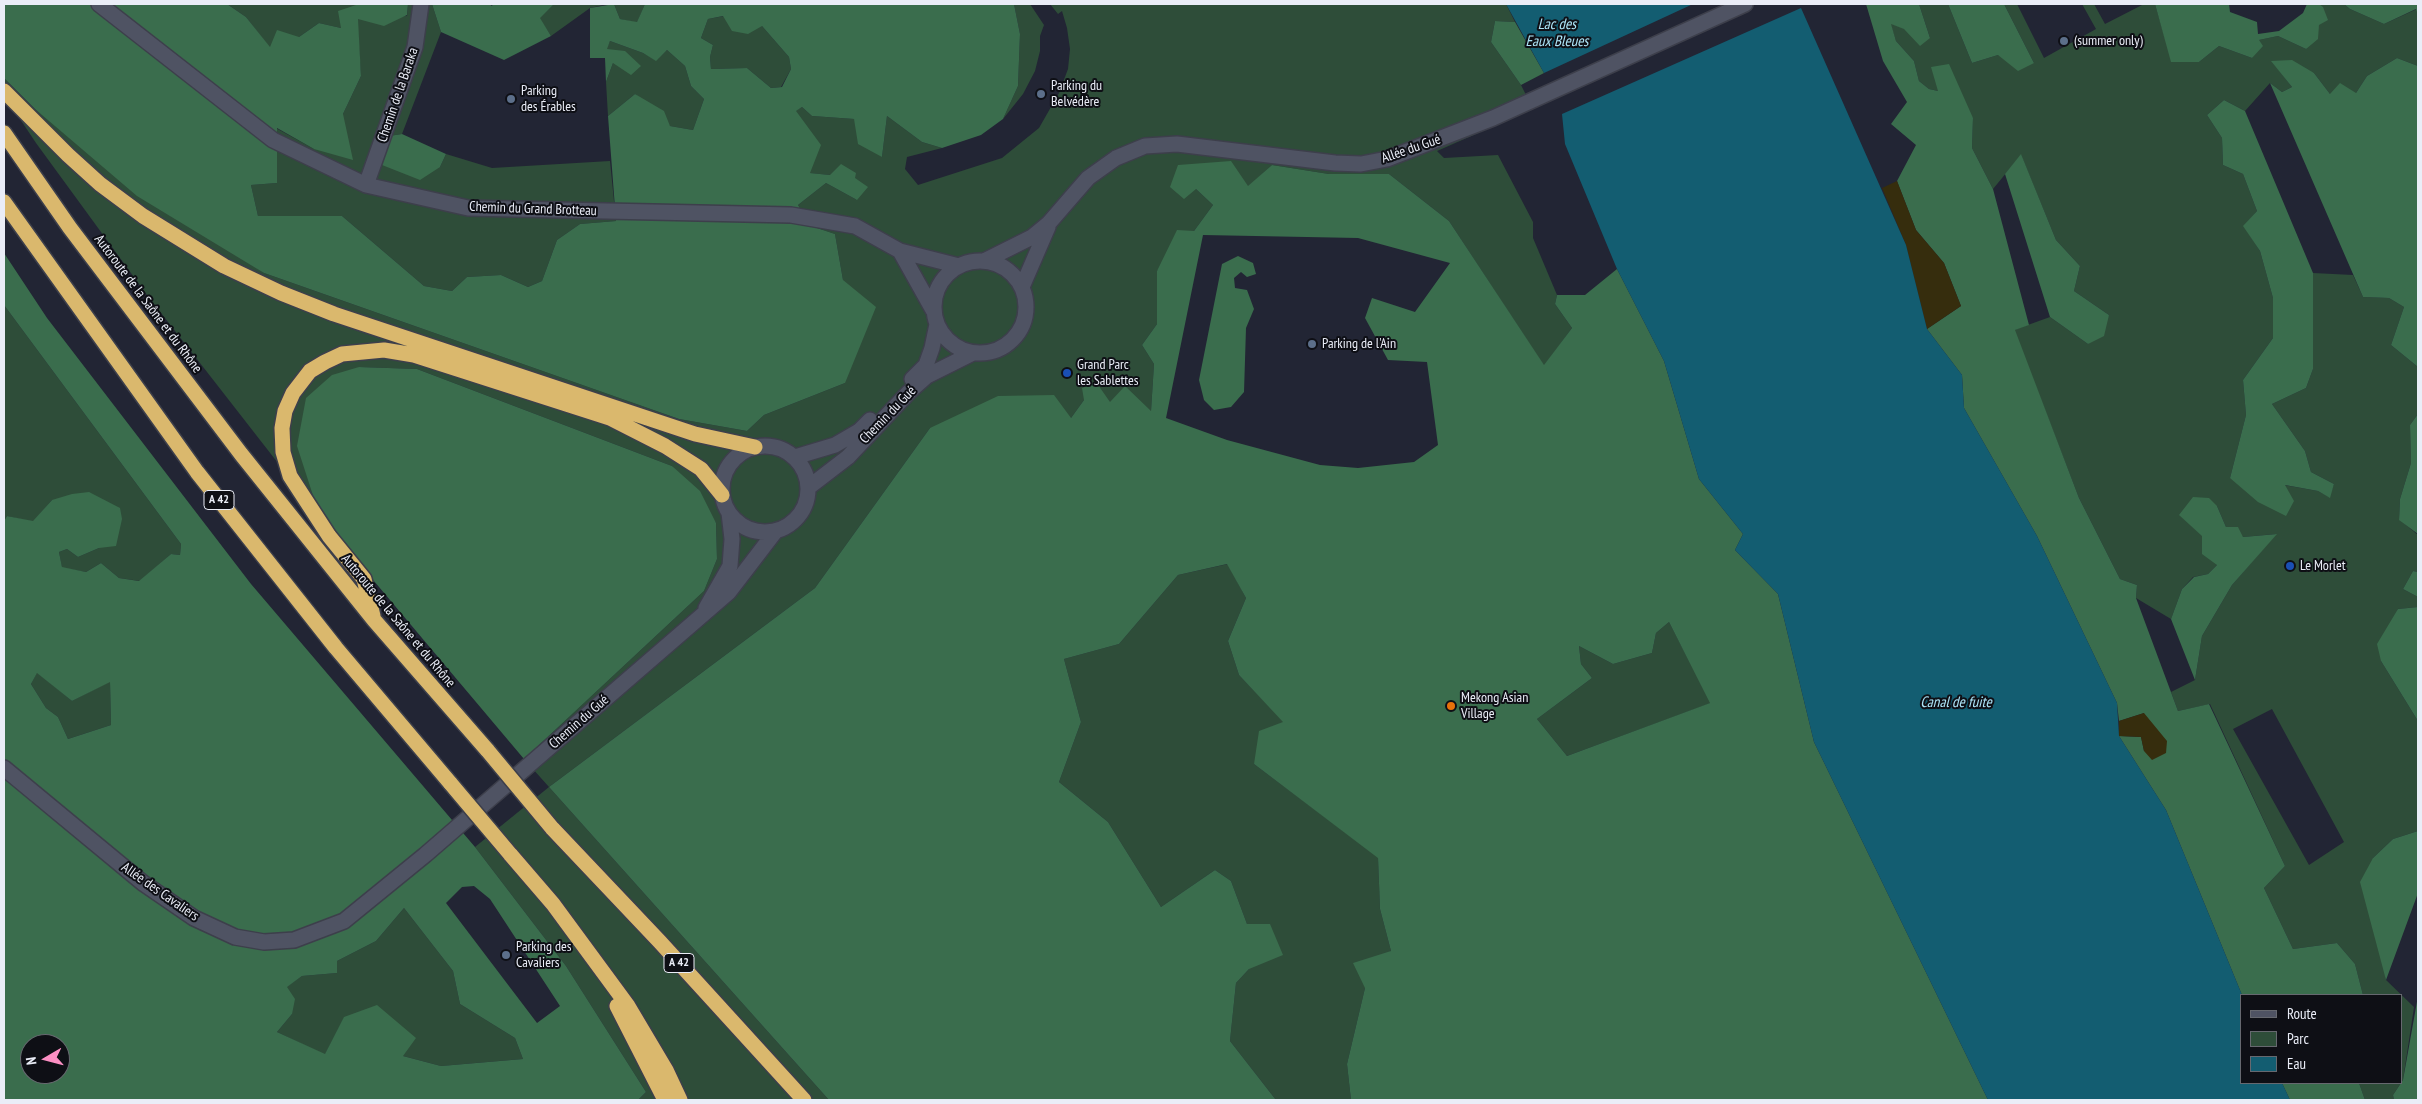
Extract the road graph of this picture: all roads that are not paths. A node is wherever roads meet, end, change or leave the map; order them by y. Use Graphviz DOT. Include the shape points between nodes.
graph roads {
  1 [pos="99,4"];
  2 [pos="422,4"];
  3 [pos="1745,4"];
  4 [pos="4,91"];
  5 [pos="4,133"];
  6 [pos="366,185"];
  7 [pos="4,202"];
  8 [pos="1049,223"];
  9 [pos="900,251"];
  10 [pos="984,260"];
  11 [pos="958,266"];
  12 [pos="1022,287"];
  13 [pos="935,317"];
  14 [pos="973,353"];
  15 [pos="755,447"];
  16 [pos="795,457"];
  17 [pos="809,487"];
  18 [pos="722,495"];
  19 [pos="729,513"];
  20 [pos="775,532"];
  21 [pos="700,618"];
  22 [pos="374,620"];
  23 [pos="4,768"];
  24 [pos="458,827"];
  25 [pos="591,956"];
  26 [pos="665,1100"];
  27 [pos="680,1100"];
  28 [pos="804,1100"];
  1 -- 6 [label="street, Chemin du Grand Brotteau" via="273,140"];
  2 -- 6 [label="street, Chemin de la Baraka" via="415,47"];
  3 -- 8 [label="street, Allée du Gué" via="1494,118 1387,159 1361,164 1335,163 1176,144 1145,146 1116,158 1088,178"];
  4 -- 15 [label="highway" via="75,161 144,216 216,261 265,285 334,314 694,434"];
  5 -- 22 [label="highway, Autoroute de la Saône et du Rhône / A 42" via="70,228 229,438"];
  6 -- 9 [label="street, Chemin du Grand Brotteau" via="468,208 791,215 855,226"];
  7 -- 25 [label="highway, A 42, bridge" via="198,472 336,648 553,904"];
  8 -- 10 [label="street, Allée du Gué" via="1032,237"];
  8 -- 12 [label="street, Allée du Gué"];
  9 -- 11 [label="street, Chemin du Grand Brotteau"];
  9 -- 13 [label="street"];
  10 -- 11 [label="street"];
  10 -- 12 [label="street" via="1007,269"];
  11 -- 13 [label="street" via="939,284 934,297"];
  12 -- 14 [label="street" via="1026,306 1020,330 997,350"];
  13 -- 14 [label="street" via="951,344"];
  13 -- 16 [label="street, Chemin du Gué" via="932,348 926,365 859,431 835,445"];
  14 -- 17 [label="street, Chemin du Gué" via="927,376 848,457"];
  15 -- 16 [label="street" via="780,448"];
  15 -- 18 [label="street" via="737,456 729,465"];
  16 -- 17 [label="street" via="806,472"];
  17 -- 20 [label="street" via="805,507 798,518"];
  18 -- 19 [label="street"];
  18 -- 22 [label="highway" via="701,469 610,418 414,355 384,350 342,354 310,371 293,393 285,410 283,452 295,483 329,536 364,579"];
  19 -- 20 [label="street" via="749,530"];
  19 -- 21 [label="street, Chemin du Gué" via="732,539 730,566"];
  20 -- 21 [label="street, Chemin du Gué" via="729,592"];
  21 -- 24 [label="street, Chemin du Gué"];
  22 -- 28 [label="highway, Autoroute de la Saône et du Rhône / A 42, bridge" via="552,828"];
  23 -- 24 [label="street, Allée des Cavaliers" via="143,883 194,918 235,937 264,942 294,940 344,921"];
  25 -- 26 [label="highway"];
  25 -- 27 [label="highway, A 42" via="628,1006"];
}
